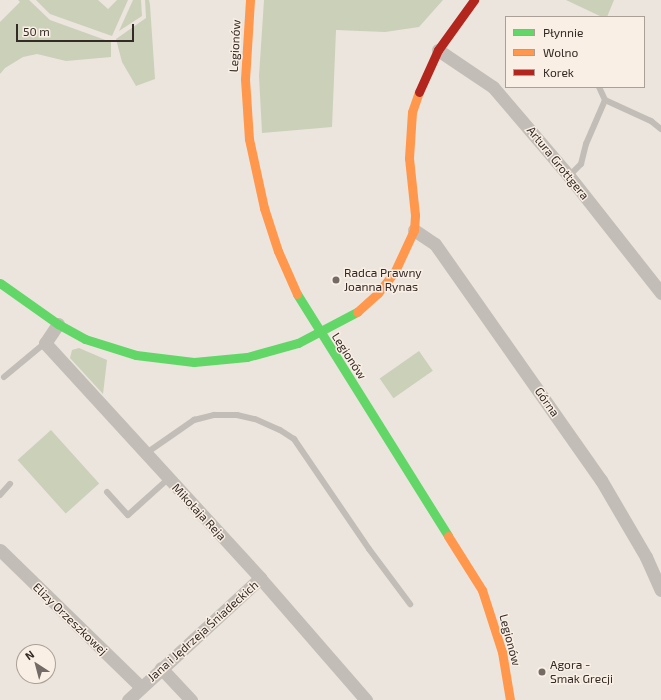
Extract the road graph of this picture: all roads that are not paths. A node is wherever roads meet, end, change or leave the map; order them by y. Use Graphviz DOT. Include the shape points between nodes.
graph roads {
  1 [pos="250,0"];
  2 [pos="474,0"];
  3 [pos="438,50"];
  4 [pos="599,88"];
  5 [pos="605,100"];
  6 [pos="661,129"];
  7 [pos="569,176"];
  8 [pos="414,230"];
  9 [pos="0,283"];
  10 [pos="661,293"];
  11 [pos="58,324"];
  12 [pos="320,332"];
  13 [pos="45,343"];
  14 [pos="4,377"];
  15 [pos="145,454"];
  16 [pos="168,479"];
  17 [pos="10,484"];
  18 [pos="107,492"];
  19 [pos="0,495"];
  20 [pos="0,550"];
  21 [pos="260,578"];
  22 [pos="661,590"];
  23 [pos="410,604"];
  24 [pos="161,668"];
  25 [pos="141,687"];
  26 [pos="128,700"];
  27 [pos="191,700"];
  28 [pos="366,700"];
  29 [pos="510,700"];
  1 -- 12 [label="street, Legionów" via="245,79 249,139 254,168 278,251 296,291"];
  2 -- 3 [label="street"];
  3 -- 7 [label="street, Artura Grottgera" via="493,87"];
  3 -- 8 [label="street" via="422,82 409,132"];
  4 -- 5 [label="lane"];
  5 -- 6 [label="lane" via="650,121"];
  5 -- 7 [label="lane" via="586,144 581,164"];
  7 -- 10 [label="street, Artura Grottgera"];
  8 -- 12 [label="street" via="395,271 378,293 358,311"];
  8 -- 22 [label="street, Górna" via="435,244 601,480 646,557"];
  9 -- 11 [label="street"];
  11 -- 12 [label="street" via="85,339 109,348 136,355 194,362 219,361 271,352"];
  11 -- 13 [label="street"];
  12 -- 29 [label="street, Legionów" via="482,590 502,652"];
  13 -- 14 [label="lane"];
  13 -- 15 [label="street, Mikołaja Reja"];
  15 -- 16 [label="street, Mikołaja Reja"];
  15 -- 23 [label="lane" via="194,420 214,415 237,414 255,418 280,430 294,439 368,549"];
  16 -- 18 [label="lane" via="128,515"];
  16 -- 21 [label="street, Mikołaja Reja"];
  17 -- 19 [label="lane"];
  20 -- 25 [label="street, Elizy Orzeszkowej"];
  21 -- 24 [label="street, Jana i Jędrzeja Śniadeckich"];
  21 -- 28 [label="street, Mikołaja Reja"];
  24 -- 25 [label="street, Jana i Jędrzeja Śniadeckich"];
  24 -- 27 [label="street"];
  25 -- 26 [label="street, Jana i Jędrzeja Śniadeckich"];
}
